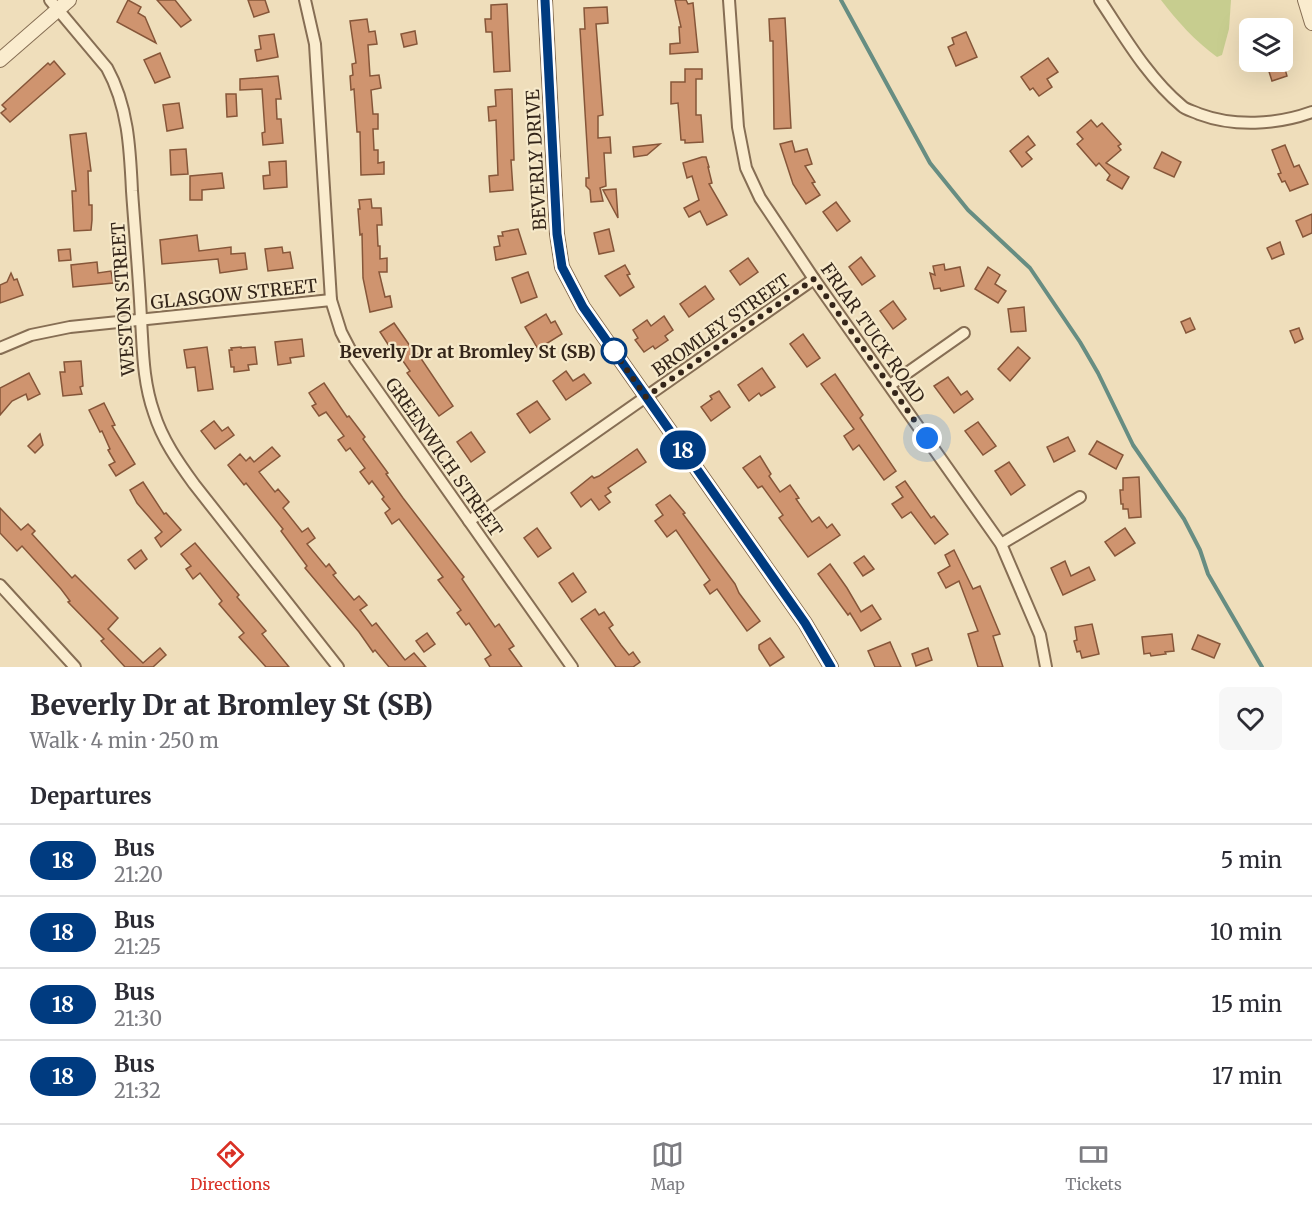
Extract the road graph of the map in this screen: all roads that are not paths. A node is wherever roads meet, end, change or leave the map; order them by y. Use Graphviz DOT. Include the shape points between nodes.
graph roads {
  1 [pos="69,0"];
  2 [pos="305,0"];
  3 [pos="545,0"];
  4 [pos="729,0"];
  5 [pos="1100,0"];
  6 [pos="1305,0"];
  7 [pos="54,5"];
  8 [pos="1312,23"];
  9 [pos="0,60"];
  10 [pos="1312,112"];
  11 [pos="814,279"];
  12 [pos="331,300"];
  13 [pos="141,320"];
  14 [pos="964,333"];
  15 [pos="0,348"];
  16 [pos="890,385"];
  17 [pos="646,397"];
  18 [pos="1080,497"];
  19 [pos="469,521"];
  20 [pos="1002,544"];
  21 [pos="0,585"];
  22 [pos="75,667"];
  23 [pos="338,667"];
  24 [pos="572,667"];
  25 [pos="831,667"];
  26 [pos="1046,667"];
  1 -- 7 [label="street"];
  2 -- 12 [label="street, GREENWICH STREET" via="317,66"];
  3 -- 17 [label="street, BEVERLY DRIVE" via="562,267 583,307"];
  4 -- 11 [label="street, FRIAR TUCK ROAD" via="738,127 746,168 760,198"];
  5 -- 10 [label="street" via="1141,59 1184,108 1215,120 1257,123"];
  6 -- 8 [label="street"];
  7 -- 9 [label="street"];
  7 -- 13 [label="street, WESTON STREET" via="106,68 124,111"];
  11 -- 16 [label="street, FRIAR TUCK ROAD"];
  11 -- 17 [label="street, BROMLEY STREET"];
  12 -- 13 [label="street, GLASGOW STREET"];
  12 -- 19 [label="street, GREENWICH STREET" via="355,359"];
  13 -- 15 [label="street, GLASGOW STREET" via="50,331"];
  13 -- 23 [label="street, WESTON STREET" via="145,379 154,414 168,445 194,484"];
  14 -- 16 [label="street"];
  16 -- 20 [label="street, FRIAR TUCK ROAD"];
  17 -- 19 [label="street, BROMLEY STREET"];
  17 -- 25 [label="street, BEVERLY DRIVE" via="805,623"];
  18 -- 20 [label="street"];
  19 -- 24 [label="street, GREENWICH STREET"];
  20 -- 26 [label="street, FRIAR TUCK ROAD" via="1040,635"];
  21 -- 22 [label="street"];
}
